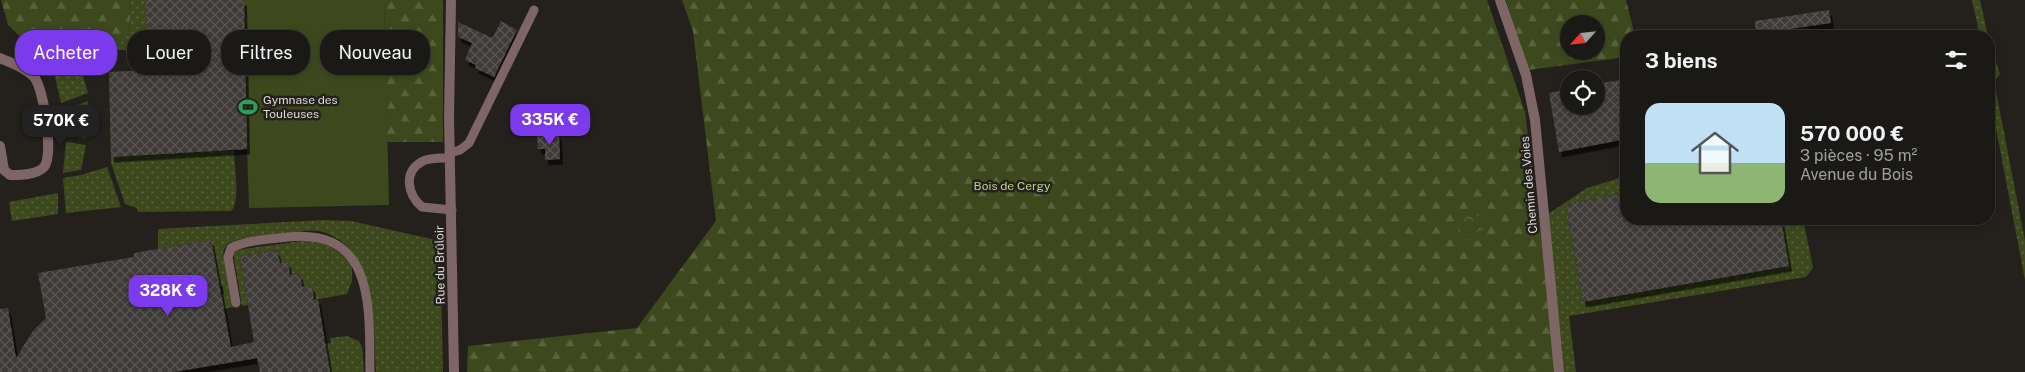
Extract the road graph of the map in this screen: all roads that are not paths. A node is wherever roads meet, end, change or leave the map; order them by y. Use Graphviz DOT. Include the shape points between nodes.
graph roads {
  1 [pos="451,0"];
  2 [pos="1500,0"];
  3 [pos="534,10"];
  4 [pos="0,58"];
  5 [pos="0,146"];
  6 [pos="450,156"];
  7 [pos="452,210"];
  8 [pos="236,303"];
  9 [pos="370,372"];
  10 [pos="454,372"];
  11 [pos="1558,372"];
  1 -- 6 [label="street, Rue du Brûloir"];
  2 -- 11 [label="street, Chemin des Voies" via="1526,75 1535,120"];
  3 -- 6 [label="lane" via="468,143"];
  4 -- 5 [label="street" via="29,73 38,85 48,138 47,161 37,171 10,176 4,170"];
  6 -- 7 [label="street, Rue du Brûloir"];
  6 -- 7 [label="lane" via="421,162 410,176 409,185 411,194 422,207"];
  7 -- 10 [label="street, Rue du Brûloir"];
  8 -- 9 [label="lane" via="228,258 231,248 307,235 336,244 354,259 362,275"];
}
